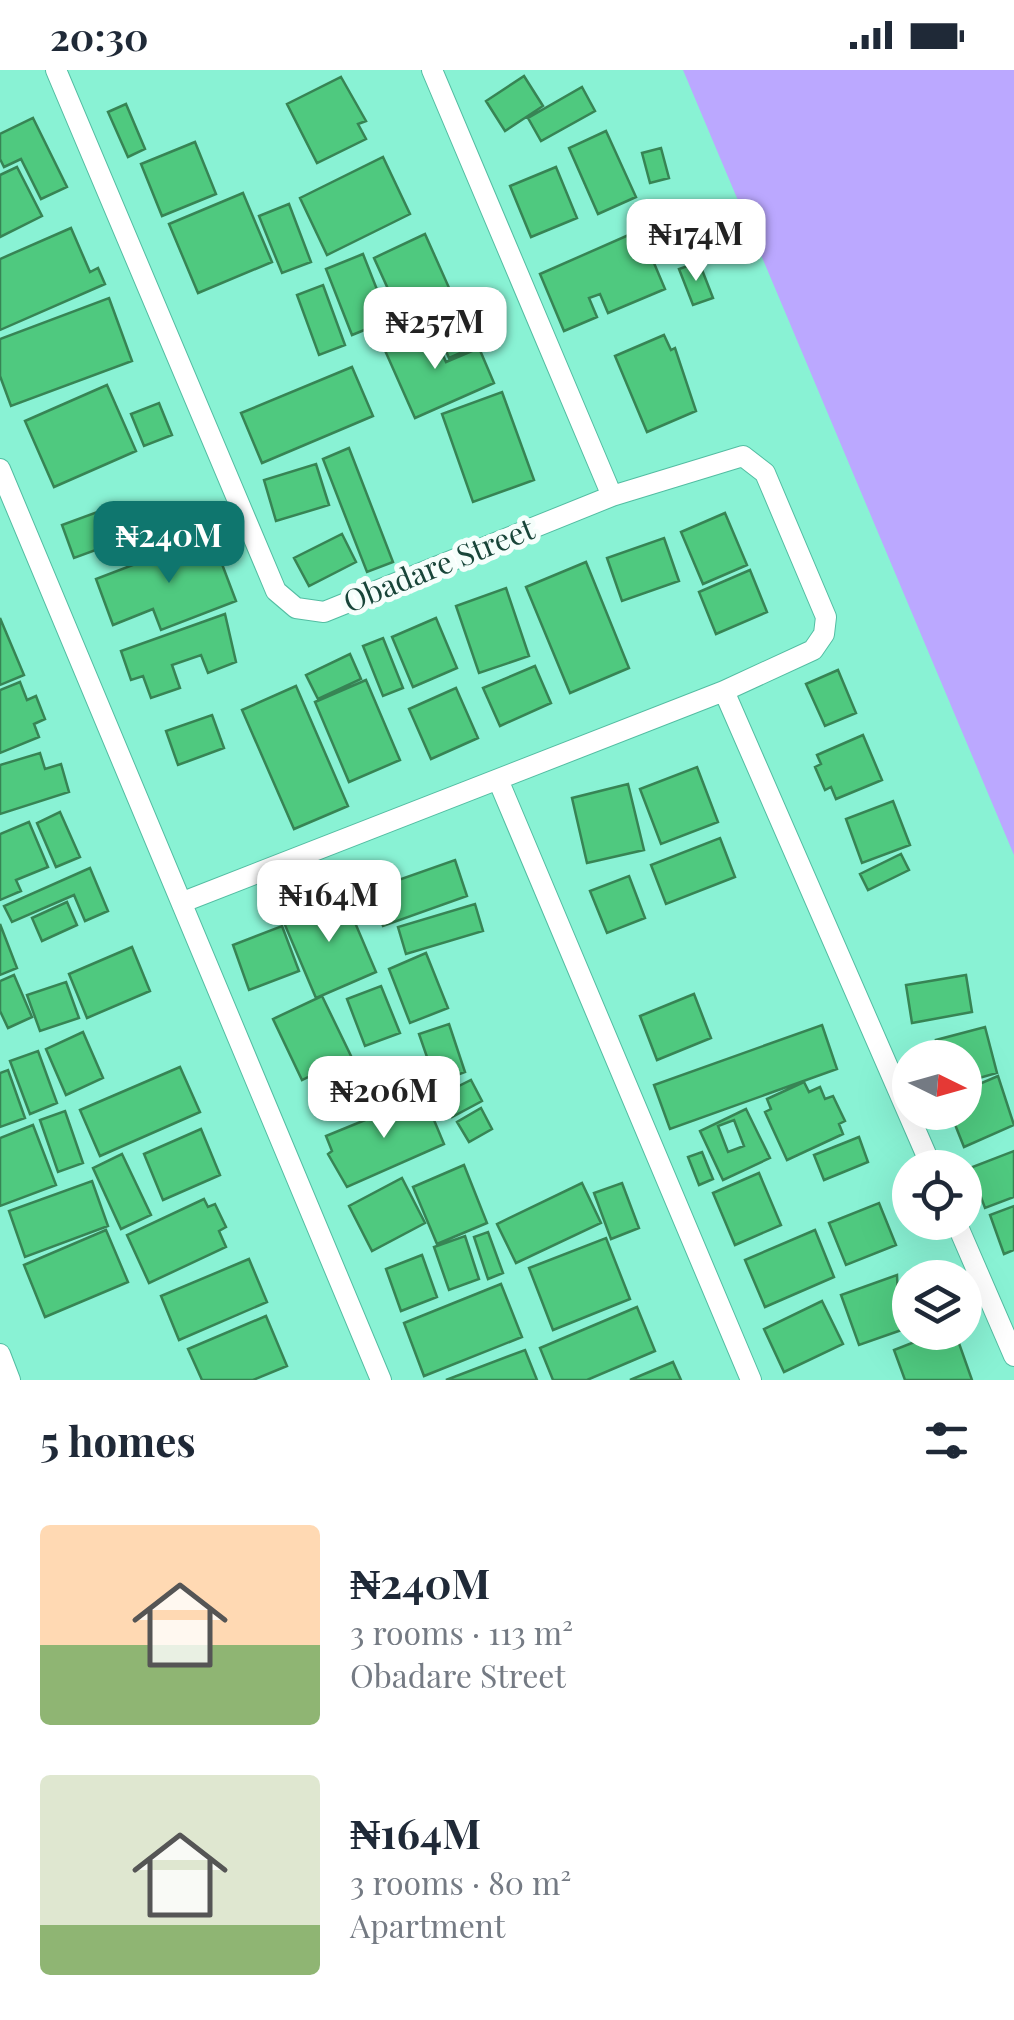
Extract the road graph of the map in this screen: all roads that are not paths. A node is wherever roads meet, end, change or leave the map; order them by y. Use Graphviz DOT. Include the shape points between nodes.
graph roads {
  1 [pos="56,70"];
  2 [pos="432,70"];
  3 [pos="0,469"];
  4 [pos="612,496"];
  5 [pos="724,691"];
  6 [pos="499,782"];
  7 [pos="183,902"];
  8 [pos="924,1150"];
  9 [pos="964,1240"];
  10 [pos="0,1354"];
  11 [pos="1014,1356"];
  12 [pos="10,1380"];
  13 [pos="381,1380"];
  14 [pos="751,1380"];
  1 -- 4 [label="street, Obadare Street" via="276,590 296,608 324,612"];
  2 -- 4 [label="street"];
  3 -- 7 [label="street"];
  4 -- 5 [label="street, Obadare Street" via="743,456 765,473 826,617 824,634 814,650"];
  5 -- 6 [label="street"];
  5 -- 8 [label="street"];
  6 -- 7 [label="street"];
  6 -- 14 [label="street"];
  7 -- 13 [label="street"];
  9 -- 11 [label="street"];
  10 -- 12 [label="street"];
}
